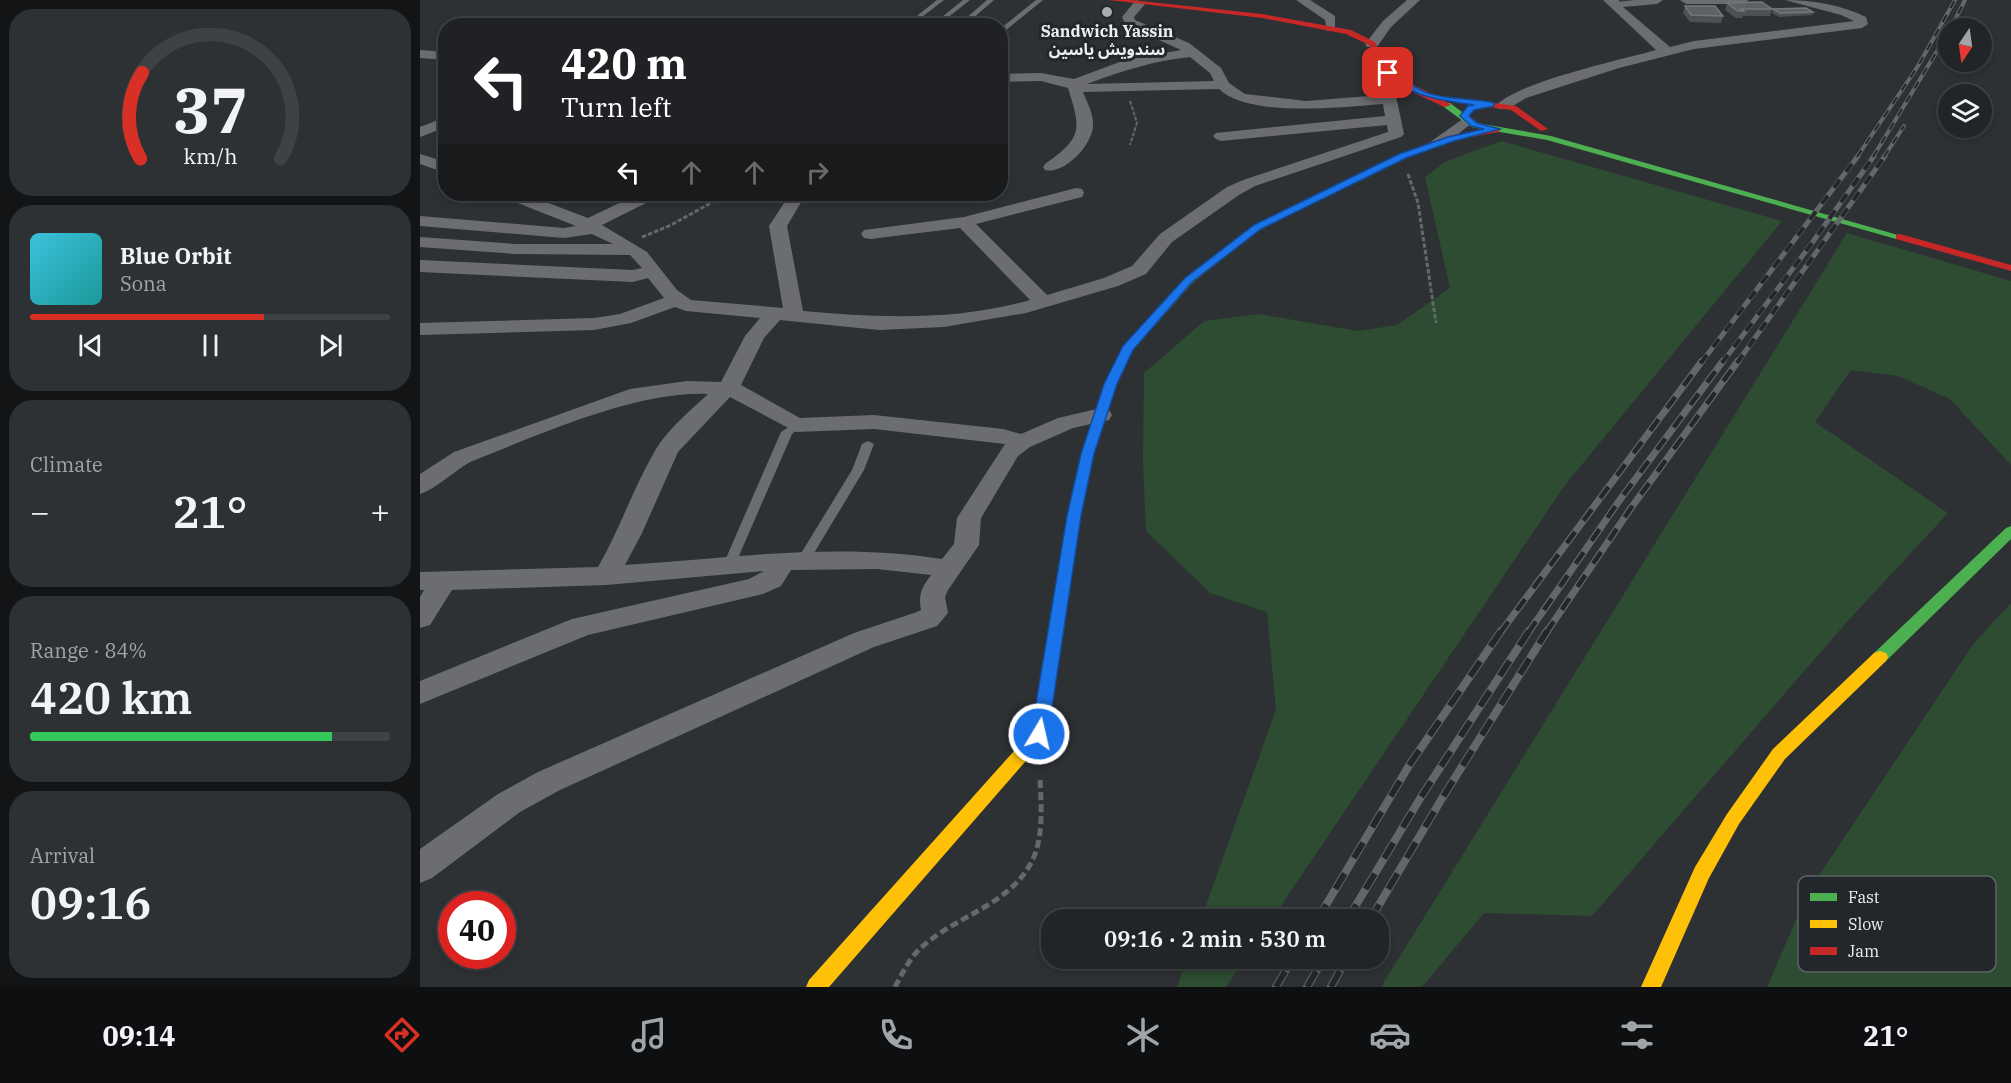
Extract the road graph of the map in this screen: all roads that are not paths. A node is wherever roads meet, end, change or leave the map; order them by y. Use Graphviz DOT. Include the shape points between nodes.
graph roads {
  1 [pos="941,0"];
  2 [pos="967,0"];
  3 [pos="991,0"];
  4 [pos="1040,0"];
  5 [pos="1112,0"];
  6 [pos="1302,0"];
  7 [pos="1414,0"];
  8 [pos="1657,0"];
  9 [pos="1686,0"];
  10 [pos="1743,0"];
  11 [pos="1791,0"];
  12 [pos="1611,2"];
  13 [pos="1140,3"];
  14 [pos="920,16"];
  15 [pos="944,18"];
  16 [pos="970,18"];
  17 [pos="1008,26"];
  18 [pos="1331,28"];
  19 [pos="1372,44"];
  20 [pos="1668,51"];
  21 [pos="1194,53"];
  22 [pos="422,55"];
  23 [pos="438,56"];
  24 [pos="1008,78"];
  25 [pos="1393,78"];
  26 [pos="1073,85"];
  27 [pos="1223,85"];
  28 [pos="1008,91"];
  29 [pos="1427,96"];
  30 [pos="1389,99"];
  31 [pos="1497,105"];
  32 [pos="1466,118"];
  33 [pos="1395,120"];
  34 [pos="1528,121"];
  35 [pos="438,124"];
  36 [pos="1502,130"];
  37 [pos="420,132"];
  38 [pos="1221,136"];
  39 [pos="1438,142"];
  40 [pos="420,159"];
  41 [pos="438,165"];
  42 [pos="1051,167"];
  43 [pos="1668,169"];
  44 [pos="1076,193"];
  45 [pos="528,201"];
  46 [pos="637,201"];
  47 [pos="795,201"];
  48 [pos="420,221"];
  49 [pos="964,222"];
  50 [pos="591,226"];
  51 [pos="870,234"];
  52 [pos="1936,240"];
  53 [pos="420,242"];
  54 [pos="630,247"];
  55 [pos="2011,258"];
  56 [pos="420,266"];
  57 [pos="2011,268"];
  58 [pos="653,271"];
  59 [pos="674,301"];
  60 [pos="1043,302"];
  61 [pos="785,314"];
  62 [pos="420,330"];
  63 [pos="726,388"];
  64 [pos="1101,415"];
  65 [pos="796,425"];
  66 [pos="1022,442"];
  67 [pos="868,444"];
  68 [pos="420,486"];
  69 [pos="2011,531"];
  70 [pos="793,561"];
  71 [pos="729,565"];
  72 [pos="950,569"];
  73 [pos="606,576"];
  74 [pos="432,581"];
  75 [pos="420,618"];
  76 [pos="420,693"];
  77 [pos="420,868"];
  78 [pos="816,987"];
  79 [pos="1651,987"];
  1 -- 14 [label="lane"];
  2 -- 15 [label="lane"];
  3 -- 16 [label="lane"];
  4 -- 17 [label="lane"];
  5 -- 13 [label="street"];
  6 -- 18 [label="street" via="1331,20"];
  7 -- 19 [label="street"];
  8 -- 12 [label="street"];
  9 -- 10 [label="street"];
  11 -- 20 [label="street" via="1845,12 1862,20 1862,24 1720,40"];
  12 -- 20 [label="street"];
  13 -- 18 [label="street"];
  13 -- 21 [label="street" via="1130,12 1130,22"];
  18 -- 19 [label="street"];
  19 -- 25 [label="street"];
  20 -- 31 [label="street"];
  21 -- 26 [label="street" via="1130,63"];
  21 -- 27 [label="street" via="1216,71"];
  22 -- 23 [label="street"];
  24 -- 26 [label="street" via="1041,77"];
  25 -- 29 [label="street"];
  25 -- 30 [label="street"];
  26 -- 27 [label="street"];
  26 -- 28 [label="street"];
  26 -- 42 [label="street" via="1085,116 1086,132 1078,145"];
  27 -- 30 [label="street" via="1237,96 1254,100 1315,105"];
  29 -- 31 [label="street"];
  29 -- 32 [label="street"];
  30 -- 33 [label="street"];
  31 -- 32 [label="street" via="1471,108"];
  31 -- 34 [label="street" via="1522,112"];
  32 -- 36 [label="street"];
  32 -- 39 [label="street"];
  33 -- 38 [label="street"];
  33 -- 60 [label="street" via="1397,130 1391,136 1233,190 1167,238 1148,263 1129,276"];
  34 -- 36 [label="street"];
  34 -- 43 [label="street" via="1562,136"];
  35 -- 37 [label="street"];
  36 -- 39 [label="street"];
  36 -- 43 [label="street"];
  39 -- 64 [label="street" via="1258,227 1189,280 1128,349 1110,384"];
  40 -- 41 [label="street"];
  43 -- 52 [label="street"];
  44 -- 49 [label="street"];
  45 -- 50 [label="street"];
  46 -- 50 [label="street"];
  47 -- 61 [label="street" via="781,215 778,226"];
  48 -- 50 [label="street" via="564,233"];
  49 -- 51 [label="street"];
  49 -- 60 [label="street"];
  50 -- 54 [label="street"];
  52 -- 55 [label="street"];
  52 -- 57 [label="street"];
  53 -- 54 [label="street" via="527,249"];
  54 -- 58 [label="street"];
  56 -- 58 [label="street" via="633,276"];
  58 -- 59 [label="street"];
  59 -- 61 [label="street"];
  59 -- 62 [label="street" via="594,324"];
  60 -- 61 [label="street" via="986,315 910,323 859,323"];
  61 -- 63 [label="street" via="755,336 740,370"];
  63 -- 65 [label="street" via="746,395"];
  63 -- 68 [label="street" via="687,387 639,394 462,457"];
  63 -- 73 [label="street" via="667,450 630,534"];
  64 -- 66 [label="street" via="1066,423"];
  64 -- 78 [label="street" via="1087,454 1074,516 1039,734"];
  65 -- 66 [label="street" via="874,422 1003,436"];
  65 -- 71 [label="lane" via="787,432"];
  66 -- 72 [label="street" via="1009,452 992,477 969,518 966,546"];
  67 -- 70 [label="lane" via="858,470"];
  69 -- 79 [label="street" via="1779,754 1733,819 1702,873"];
  70 -- 71 [label="street"];
  70 -- 72 [label="street" via="883,560"];
  70 -- 76 [label="street" via="772,580 754,587 582,626"];
  71 -- 73 [label="street"];
  72 -- 77 [label="street" via="935,588 935,613 927,619 864,640 549,781 509,803"];
  73 -- 74 [label="street"];
  74 -- 75 [label="street"];
}
